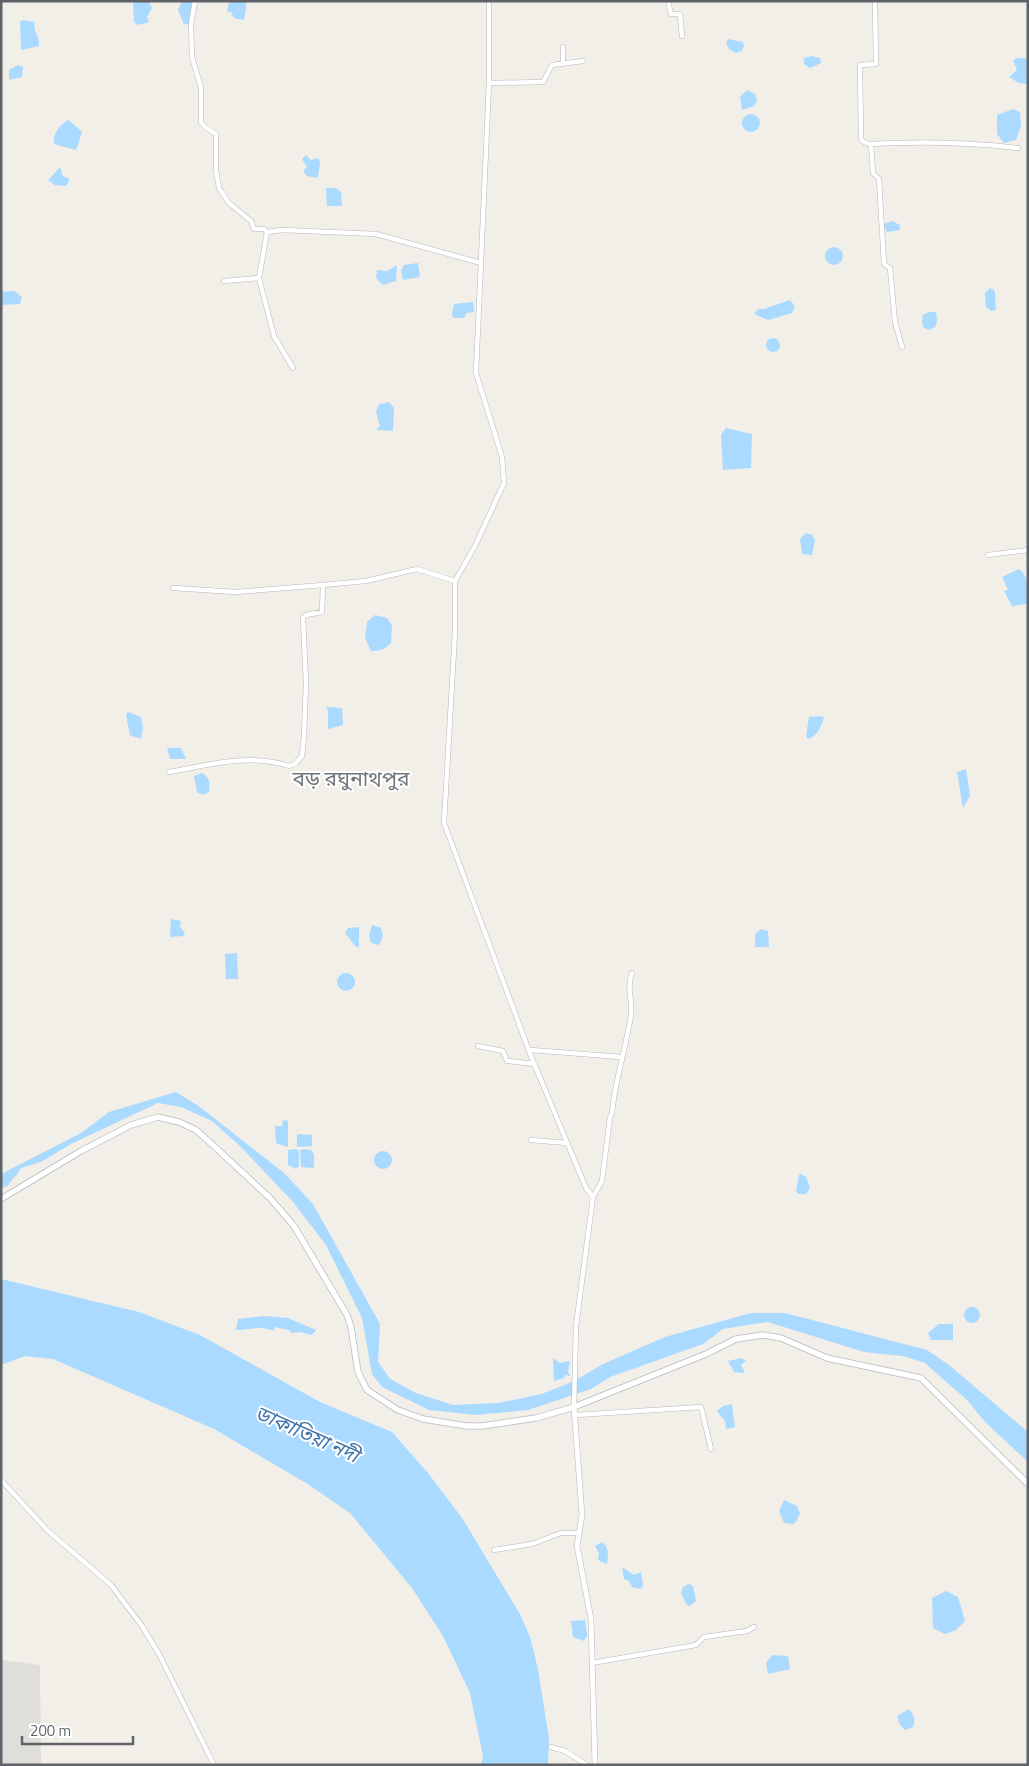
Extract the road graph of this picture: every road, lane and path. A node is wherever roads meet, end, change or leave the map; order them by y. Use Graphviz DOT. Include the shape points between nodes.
graph roads {
  1 [pos="195,1"];
  2 [pos="489,1"];
  3 [pos="668,1"];
  4 [pos="876,1"];
  5 [pos="682,36"];
  6 [pos="563,47"];
  7 [pos="583,61"];
  8 [pos="563,62"];
  9 [pos="489,83"];
  10 [pos="869,144"];
  11 [pos="1018,148"];
  12 [pos="266,232"];
  13 [pos="481,263"];
  14 [pos="259,278"];
  15 [pos="224,281"];
  16 [pos="902,347"];
  17 [pos="293,368"];
  18 [pos="1028,550"];
  19 [pos="988,555"];
  20 [pos="455,581"];
  21 [pos="323,585"];
  22 [pos="173,588"];
  23 [pos="169,772"];
  24 [pos="632,973"];
  25 [pos="478,1046"];
  26 [pos="530,1050"];
  27 [pos="621,1057"];
  28 [pos="535,1064"];
  29 [pos="531,1140"];
  30 [pos="567,1143"];
  31 [pos="593,1197"];
  32 [pos="1,1199"];
  33 [pos="574,1407"];
  34 [pos="576,1415"];
  35 [pos="711,1449"];
  36 [pos="1,1480"];
  37 [pos="1028,1484"];
  38 [pos="578,1533"];
  39 [pos="494,1550"];
  40 [pos="754,1628"];
  41 [pos="592,1663"];
  42 [pos="551,1747"];
  43 [pos="214,1765"];
  44 [pos="587,1765"];
  45 [pos="595,1765"];
  1 -- 12 [label="street" via="191,24 192,57 201,88 201,122 216,134 219,188 229,203 251,221 254,229"];
  2 -- 9 [label="street"];
  3 -- 5 [label="street" via="671,14 682,16"];
  4 -- 10 [label="street" via="876,64 860,65 861,137"];
  6 -- 8 [label="street"];
  7 -- 8 [label="street"];
  8 -- 9 [label="street" via="552,65 543,82"];
  9 -- 13 [label="street"];
  10 -- 11 [label="street" via="950,142"];
  10 -- 16 [label="street" via="873,173 879,179 884,264 890,268 895,322"];
  12 -- 13 [label="street" via="376,234"];
  12 -- 14 [label="street"];
  13 -- 20 [label="street" via="476,374 502,457 504,483"];
  14 -- 15 [label="street"];
  14 -- 17 [label="street" via="274,336"];
  18 -- 19 [label="street"];
  20 -- 21 [label="street" via="417,569 366,581"];
  20 -- 26 [label="street" via="444,823"];
  21 -- 22 [label="street" via="236,592"];
  21 -- 23 [label="street" via="322,612 306,615 302,624 306,682 302,756 289,766 269,760 238,759"];
  24 -- 27 [label="street" via="629,982 632,1009"];
  25 -- 28 [label="street" via="503,1051 507,1061"];
  26 -- 27 [label="street"];
  26 -- 28 [label="street"];
  27 -- 31 [label="street" via="602,1181"];
  28 -- 30 [label="street"];
  29 -- 30 [label="street"];
  30 -- 31 [label="street"];
  31 -- 33 [label="street" via="576,1326"];
  32 -- 33 [label="main road" via="131,1125 158,1117 179,1122 196,1130 215,1146 270,1198 294,1226 347,1315 358,1372 367,1390 378,1398 423,1419 475,1426 536,1418"];
  33 -- 34 [label="street"];
  33 -- 37 [label="main road" via="736,1339 772,1336 827,1358 921,1378"];
  34 -- 35 [label="street" via="701,1407"];
  34 -- 38 [label="street" via="582,1515"];
  36 -- 43 [label="street" via="47,1530 111,1585 142,1626"];
  38 -- 39 [label="street" via="561,1533 532,1544"];
  38 -- 41 [label="street" via="577,1546 592,1619"];
  40 -- 41 [label="street" via="704,1636 696,1645"];
  41 -- 45 [label="street"];
  42 -- 44 [label="street" via="565,1751"];
}
